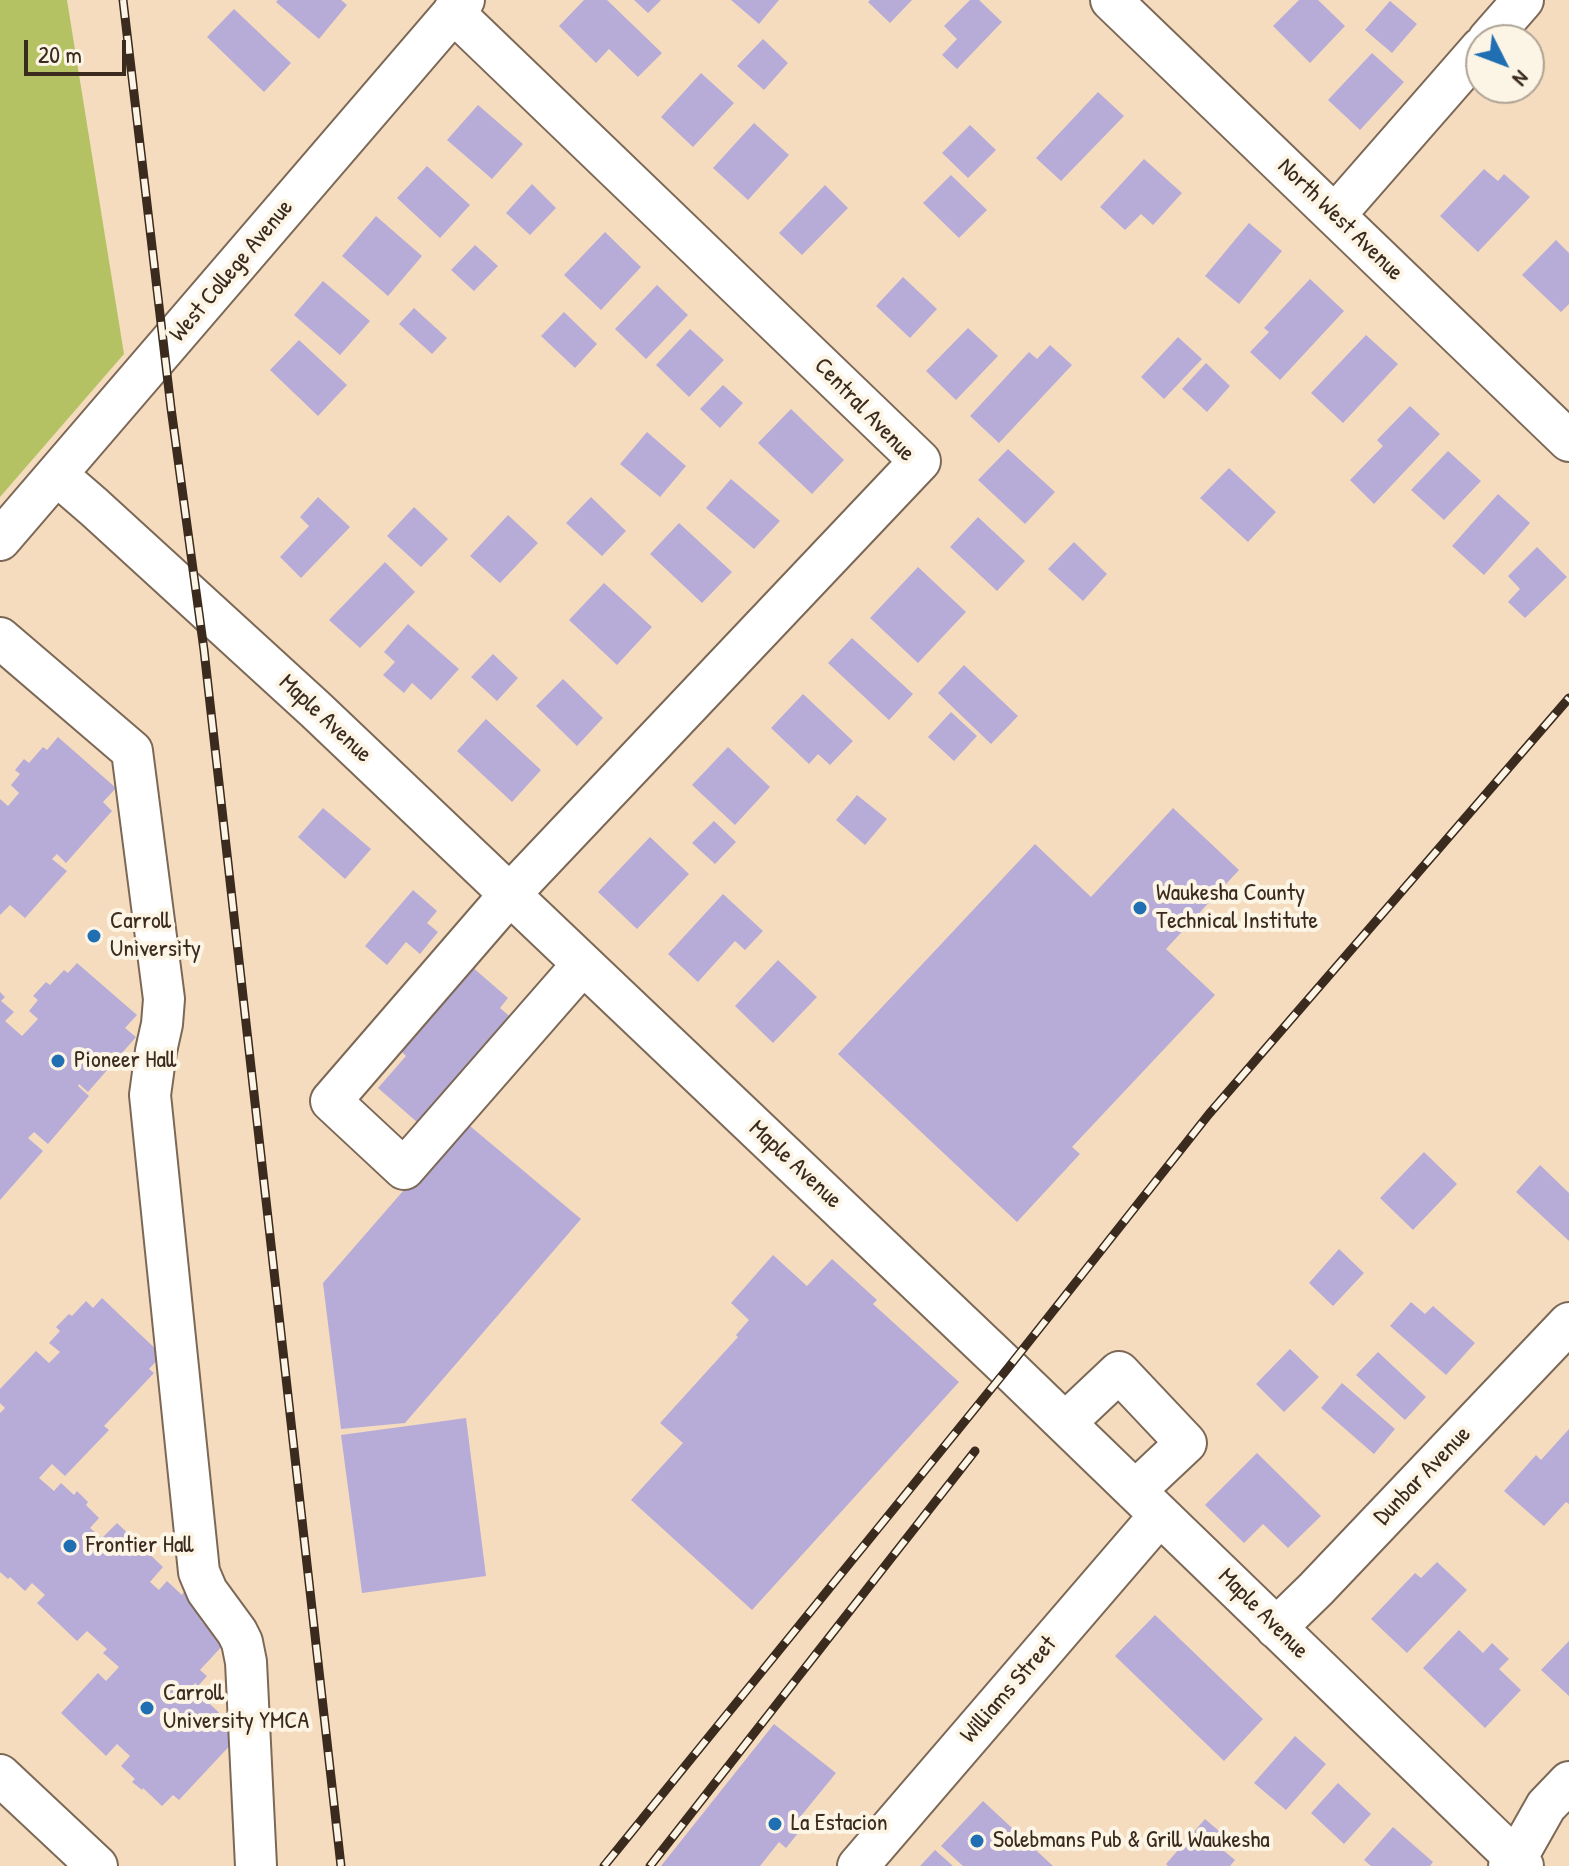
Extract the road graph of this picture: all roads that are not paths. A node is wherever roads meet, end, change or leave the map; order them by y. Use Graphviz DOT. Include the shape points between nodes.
graph roads {
  1 [pos="1523,0"];
  2 [pos="1127,5"];
  3 [pos="458,6"];
  4 [pos="1502,24"];
  5 [pos="1465,66"];
  6 [pos="1335,215"];
  7 [pos="1569,441"];
  8 [pos="57,475"];
  9 [pos="0,540"];
  10 [pos="0,638"];
  11 [pos="510,894"];
  12 [pos="583,964"];
  13 [pos="1569,1323"];
  14 [pos="1065,1423"];
  15 [pos="1148,1503"];
  16 [pos="1276,1628"];
  17 [pos="0,1775"];
  18 [pos="1569,1782"];
  19 [pos="863,1864"];
  20 [pos="1516,1864"];
  21 [pos="97,1866"];
  22 [pos="256,1866"];
  1 -- 4 [label="street"];
  2 -- 6 [label="street, North West Avenue"];
  3 -- 8 [label="street, West College Avenue"];
  3 -- 11 [label="street, Central Avenue" via="920,461"];
  5 -- 6 [label="street"];
  6 -- 7 [label="street, North West Avenue"];
  8 -- 9 [label="street, West College Avenue"];
  8 -- 11 [label="street, Maple Avenue"];
  10 -- 22 [label="street" via="132,751 164,999 150,1095 199,1572 237,1632 246,1662"];
  11 -- 12 [label="street, Maple Avenue"];
  11 -- 12 [label="street" via="331,1101 404,1169"];
  12 -- 14 [label="street, Maple Avenue"];
  13 -- 16 [label="street, Dunbar Avenue"];
  14 -- 15 [label="street, Maple Avenue"];
  14 -- 15 [label="street, Williams Street" via="1119,1372 1186,1443"];
  15 -- 16 [label="street, Maple Avenue"];
  15 -- 19 [label="street, Williams Street"];
  16 -- 20 [label="street, Maple Avenue"];
  17 -- 21 [label="street"];
  18 -- 20 [label="street" via="1546,1806"];
}
